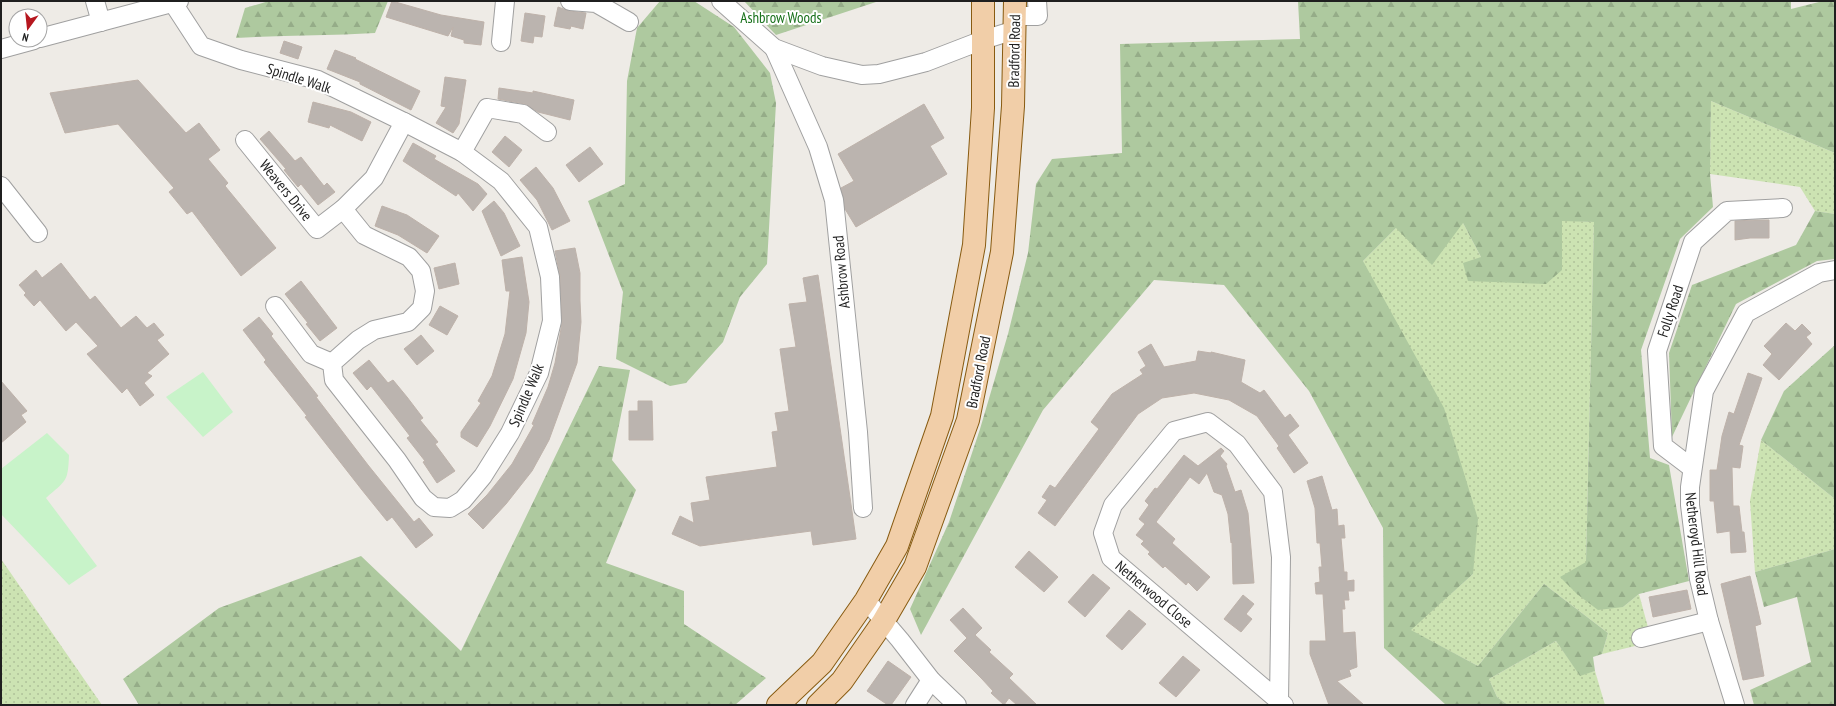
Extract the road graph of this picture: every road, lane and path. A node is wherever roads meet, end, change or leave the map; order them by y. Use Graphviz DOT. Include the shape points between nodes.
graph roads {
  1 [pos="95,1"];
  2 [pos="505,1"];
  3 [pos="570,1"];
  4 [pos="721,1"];
  5 [pos="983,1"];
  6 [pos="1037,1"];
  7 [pos="176,2"];
  8 [pos="1015,16"];
  9 [pos="101,22"];
  10 [pos="629,22"];
  11 [pos="48,36"];
  12 [pos="983,40"];
  13 [pos="501,42"];
  14 [pos="774,48"];
  15 [pos="404,122"];
  16 [pos="547,132"];
  17 [pos="246,140"];
  18 [pos="462,152"];
  19 [pos="1,186"];
  20 [pos="1783,208"];
  21 [pos="343,209"];
  22 [pos="38,233"];
  23 [pos="1835,270"];
  24 [pos="275,306"];
  25 [pos="332,363"];
  26 [pos="1692,468"];
  27 [pos="863,508"];
  28 [pos="866,600"];
  29 [pos="1709,621"];
  30 [pos="883,622"];
  31 [pos="1641,638"];
  32 [pos="822,663"];
  33 [pos="931,680"];
  34 [pos="842,681"];
  35 [pos="1282,703"];
  36 [pos="778,705"];
  37 [pos="818,705"];
  38 [pos="915,705"];
  39 [pos="957,705"];
  40 [pos="1735,705"];
  1 -- 9 [label="street"];
  2 -- 13 [label="street"];
  3 -- 10 [label="street" via="596,3"];
  4 -- 14 [label="street, Ashbrow Road"];
  5 -- 12 [label="main road, Bradford Road"];
  6 -- 8 [label="street, Ashbrow Road" via="1038,16"];
  7 -- 9 [label="street"];
  7 -- 15 [label="street, Spindle Walk" via="201,46 241,60 318,80"];
  8 -- 12 [label="street, Ashbrow Road"];
  8 -- 30 [label="main road, Bradford Road" via="1013,106 1002,252 968,420 915,567"];
  9 -- 11 [label="street"];
  12 -- 14 [label="street, Ashbrow Road" via="926,62 879,74 862,75 822,66"];
  12 -- 28 [label="main road, Bradford Road" via="983,108 974,245 942,416 897,546"];
  14 -- 27 [label="street, Ashbrow Road" via="818,147 834,200 858,432"];
  15 -- 18 [label="street, Spindle Walk"];
  15 -- 21 [label="street" via="374,178"];
  16 -- 18 [label="street" via="523,114 487,108"];
  17 -- 21 [label="street, Weavers Drive" via="317,229"];
  18 -- 25 [label="street, Spindle Walk" via="502,181 538,227 550,276 552,321 539,373 510,433 483,476 463,500 450,508 434,507 423,498 397,460 334,380"];
  19 -- 22 [label="street"];
  20 -- 26 [label="street, Folly Road" via="1727,211 1692,242 1657,351 1663,446"];
  21 -- 25 [label="street" via="364,235 409,257 421,272 425,291 422,308 408,322 374,330 358,340"];
  23 -- 26 [label="street, Netheroyd Hill Road" via="1819,273 1746,313 1704,391"];
  24 -- 25 [label="street" via="311,354"];
  26 -- 29 [label="street, Netheroyd Hill Road" via="1690,505 1699,579"];
  28 -- 30 [label="street"];
  28 -- 32 [label="main road, Bradford Road"];
  29 -- 31 [label="street"];
  29 -- 40 [label="street, Netheroyd Hill Road"];
  30 -- 33 [label="street"];
  30 -- 34 [label="main road, Bradford Road"];
  32 -- 34 [label="main road"];
  32 -- 36 [label="main road, Bradford Road"];
  33 -- 38 [label="street"];
  33 -- 39 [label="street"];
  34 -- 37 [label="main road, Bradford Road"];
  35 -- 35 [label="street, Netherwood Close" via="1111,558 1103,533 1113,506 1174,431 1208,422 1237,444 1273,492 1281,557"];
}
